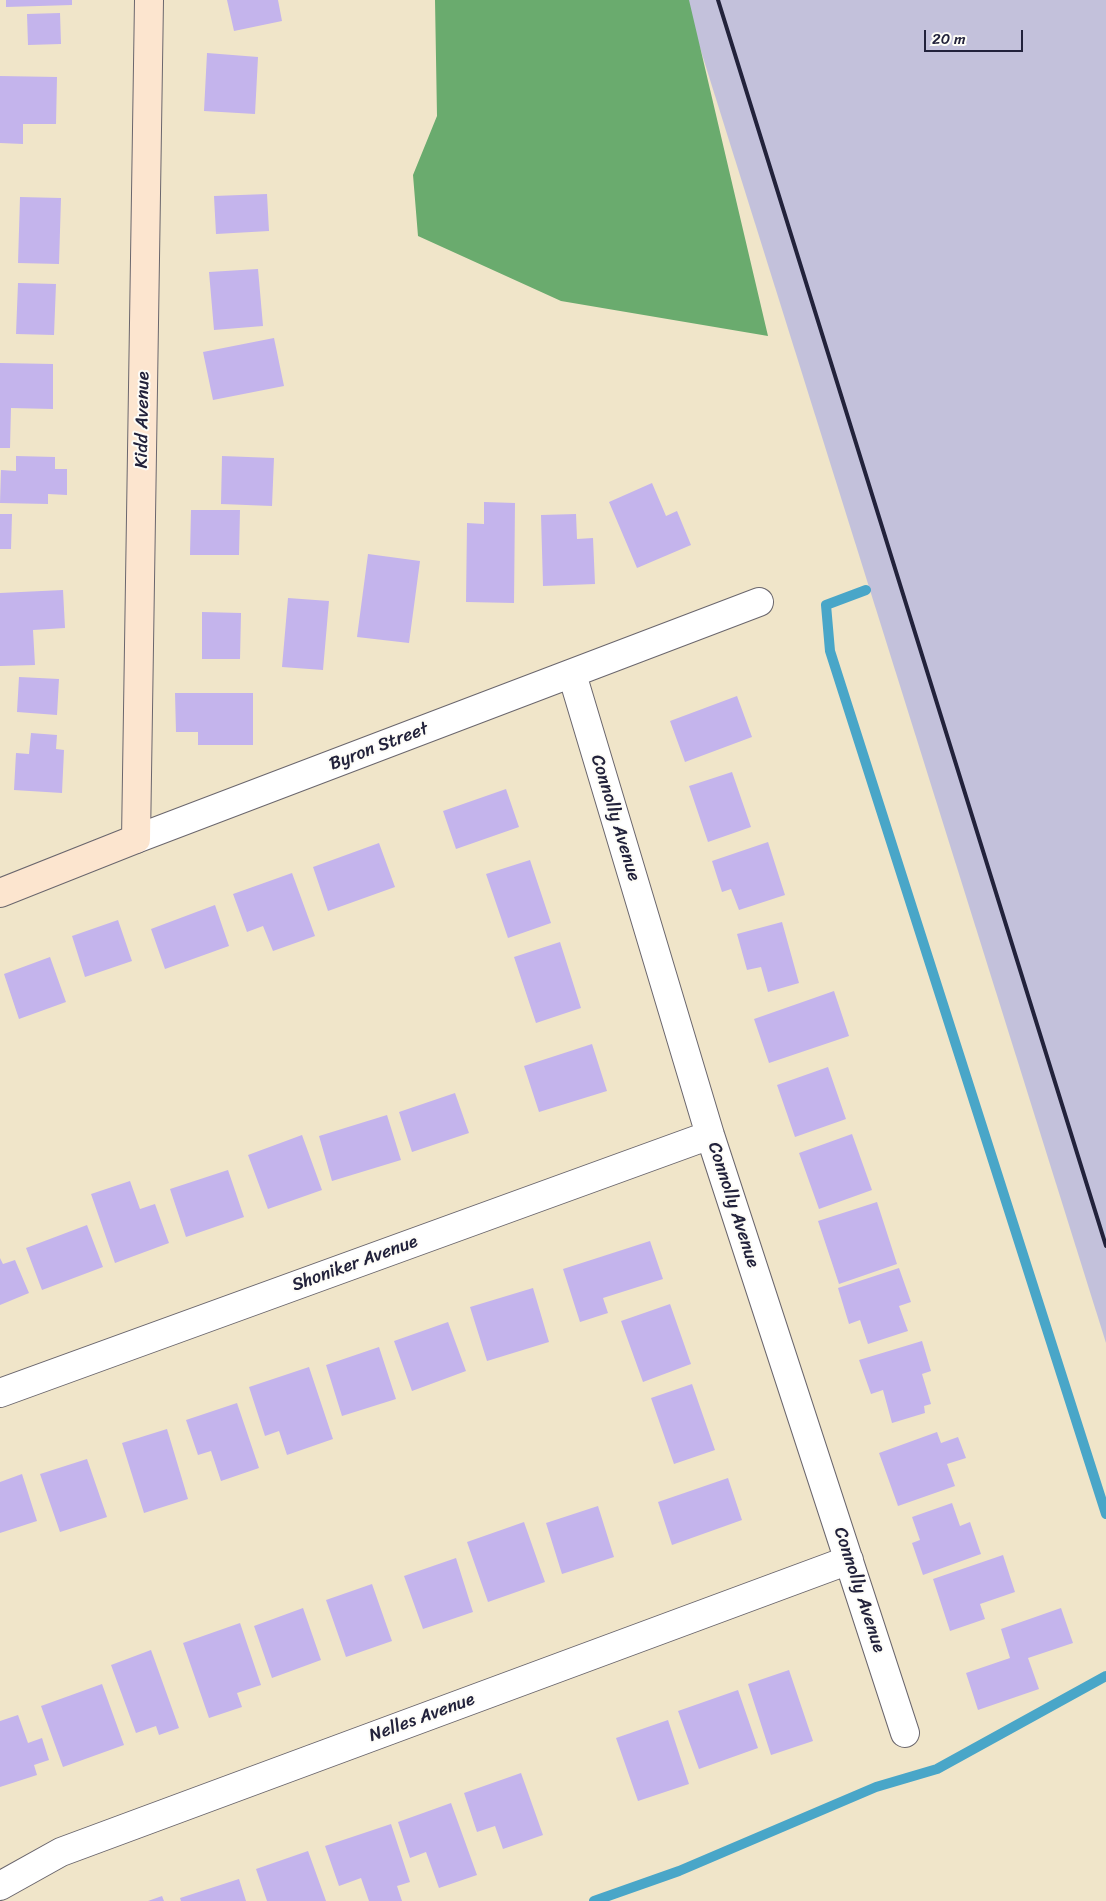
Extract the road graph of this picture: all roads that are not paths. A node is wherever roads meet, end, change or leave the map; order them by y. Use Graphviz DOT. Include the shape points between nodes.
graph roads {
  1 [pos="149,0"];
  2 [pos="759,602"];
  3 [pos="572,674"];
  4 [pos="136,839"];
  5 [pos="0,893"];
  6 [pos="710,1135"];
  7 [pos="0,1393"];
  8 [pos="849,1560"];
  9 [pos="905,1733"];
  10 [pos="0,1886"];
  1 -- 4 [label="street, Kidd Avenue"];
  2 -- 3 [label="street, Byron Street"];
  3 -- 4 [label="street, Byron Street"];
  3 -- 6 [label="street, Connolly Avenue"];
  4 -- 5 [label="street, Byron Street"];
  6 -- 7 [label="street, Shoniker Avenue"];
  6 -- 8 [label="street, Connolly Avenue"];
  8 -- 9 [label="street, Connolly Avenue"];
  8 -- 10 [label="street, Nelles Avenue" via="61,1852"];
}
